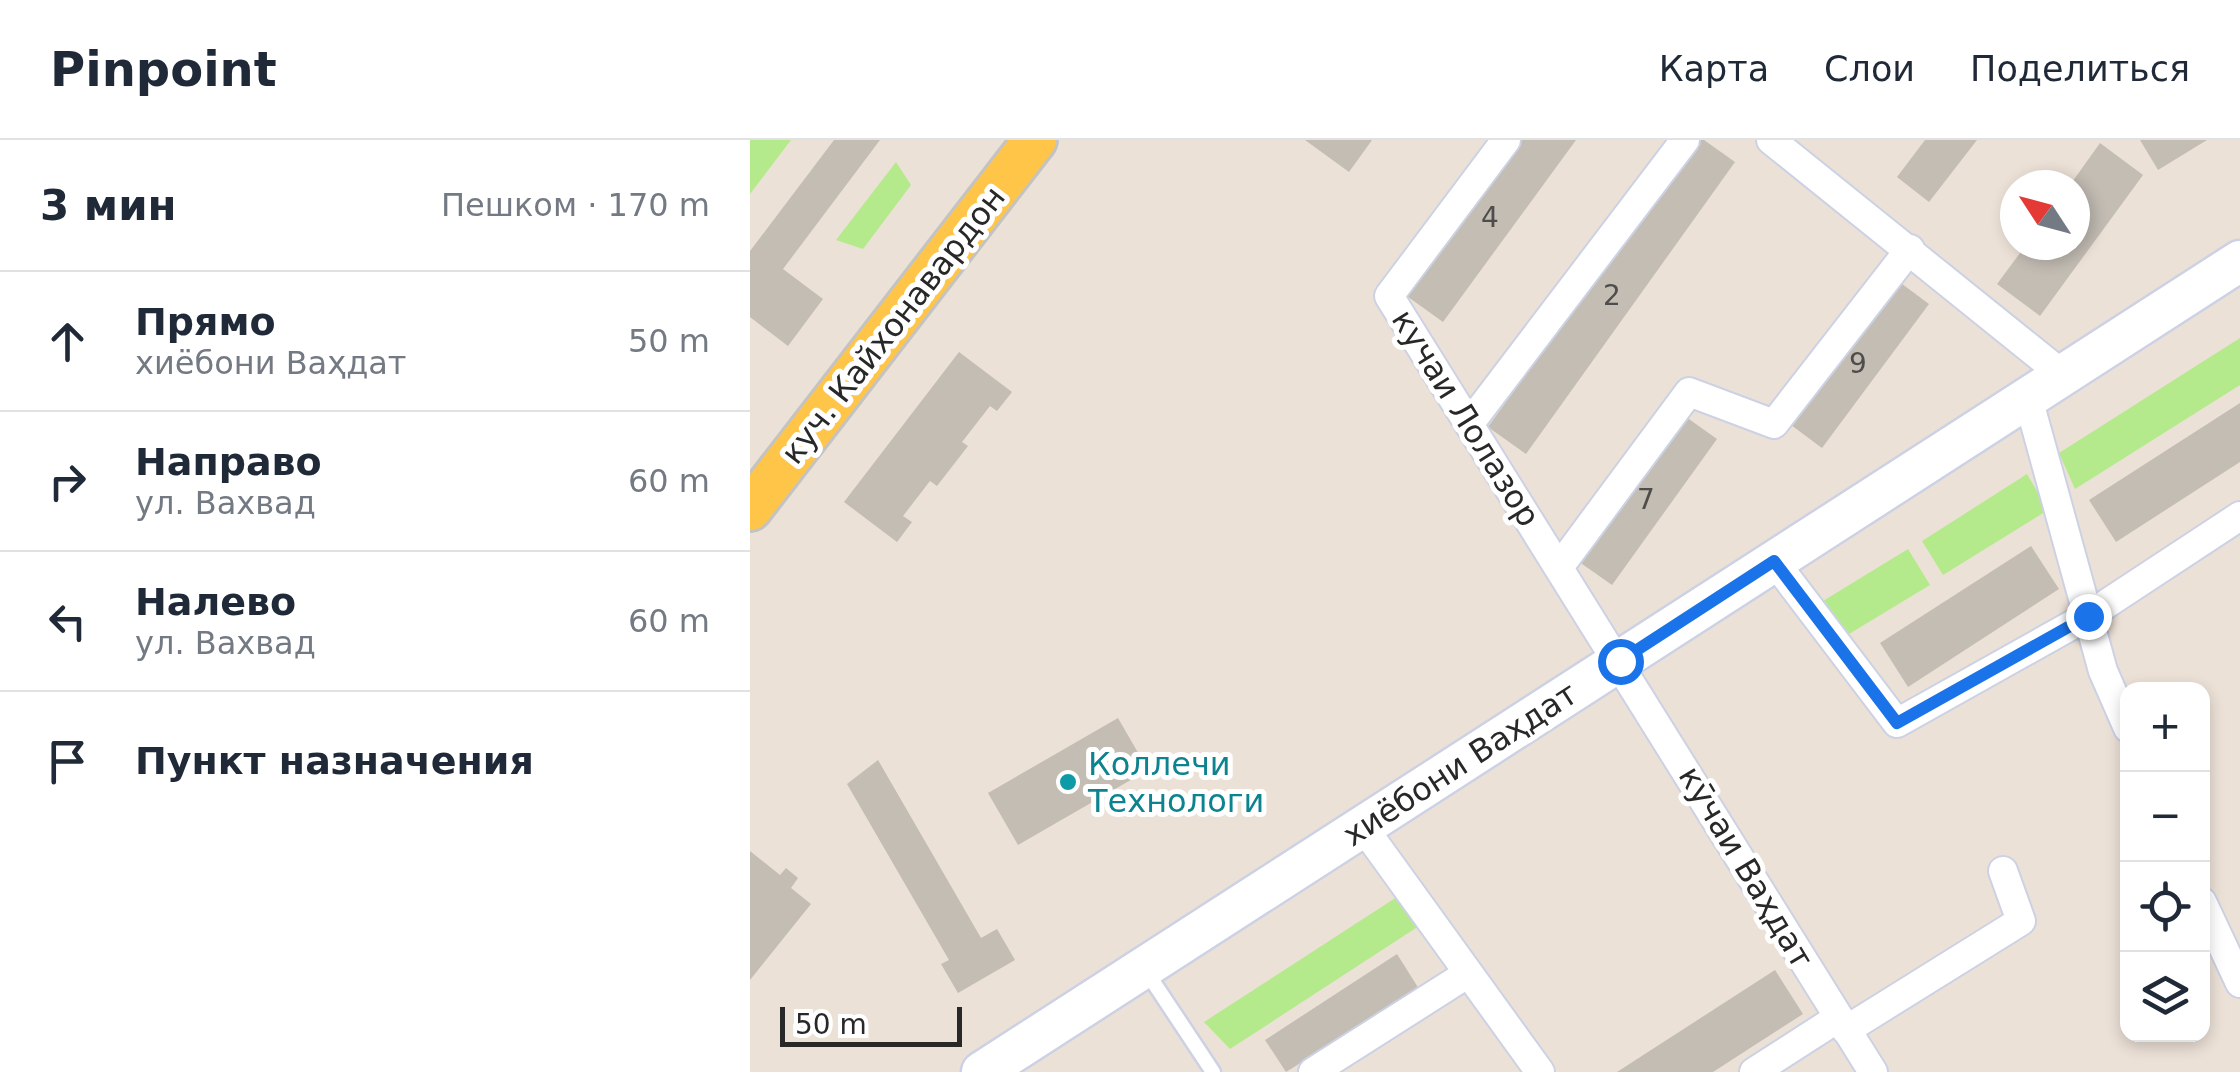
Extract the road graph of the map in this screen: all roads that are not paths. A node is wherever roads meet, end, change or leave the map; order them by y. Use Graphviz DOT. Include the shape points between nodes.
graph roads {
  1 [pos="1035,140"];
  2 [pos="1506,140"];
  3 [pos="1684,140"];
  4 [pos="1771,140"];
  5 [pos="1905,244"];
  6 [pos="2240,261"];
  7 [pos="2063,375"];
  8 [pos="2028,398"];
  9 [pos="1470,423"];
  10 [pos="755,494"];
  11 [pos="2240,516"];
  12 [pos="1556,559"];
  13 [pos="1774,561"];
  14 [pos="2088,616"];
  15 [pos="1620,661"];
  16 [pos="2120,710"];
  17 [pos="1363,827"];
  18 [pos="2003,870"];
  19 [pos="2210,919"];
  20 [pos="1144,968"];
  21 [pos="1468,974"];
  22 [pos="2240,983"];
  23 [pos="1842,1024"];
  24 [pos="982,1072"];
  25 [pos="1212,1072"];
  26 [pos="1313,1072"];
  27 [pos="1540,1072"];
  28 [pos="1754,1072"];
  29 [pos="1873,1072"];
  1 -- 10 [label="main road, куч. Кайхонавардон"];
  2 -- 9 [label="street, кучаи Лолазор" via="1389,296"];
  3 -- 9 [label="street"];
  4 -- 5 [label="street"];
  5 -- 7 [label="street"];
  5 -- 12 [label="street" via="1774,424 1689,392"];
  6 -- 7 [label="main road, хиёбони Ваҳдат"];
  7 -- 8 [label="main road, хиёбони Ваҳдат"];
  8 -- 13 [label="main road, хиёбони Ваҳдат"];
  8 -- 14 [label="street"];
  9 -- 12 [label="street, кучаи Лолазор"];
  11 -- 14 [label="street"];
  12 -- 15 [label="street, кучаи Лолазор"];
  13 -- 14 [label="street" via="1897,723"];
  13 -- 15 [label="main road, хиёбони Ваҳдат"];
  14 -- 16 [label="street"];
  15 -- 17 [label="main road, хиёбони Ваҳдат"];
  15 -- 23 [label="street, кӯчаи Ваҳдат"];
  17 -- 20 [label="main road, хиёбони Ваҳдат"];
  17 -- 21 [label="street"];
  18 -- 23 [label="street" via="2021,921"];
  19 -- 22 [label="street"];
  20 -- 24 [label="main road, хиёбони Ваҳдат"];
  20 -- 25 [label="lane"];
  21 -- 26 [label="street"];
  21 -- 27 [label="street"];
  23 -- 28 [label="street"];
  23 -- 29 [label="street, кӯчаи Ваҳдат"];
}
